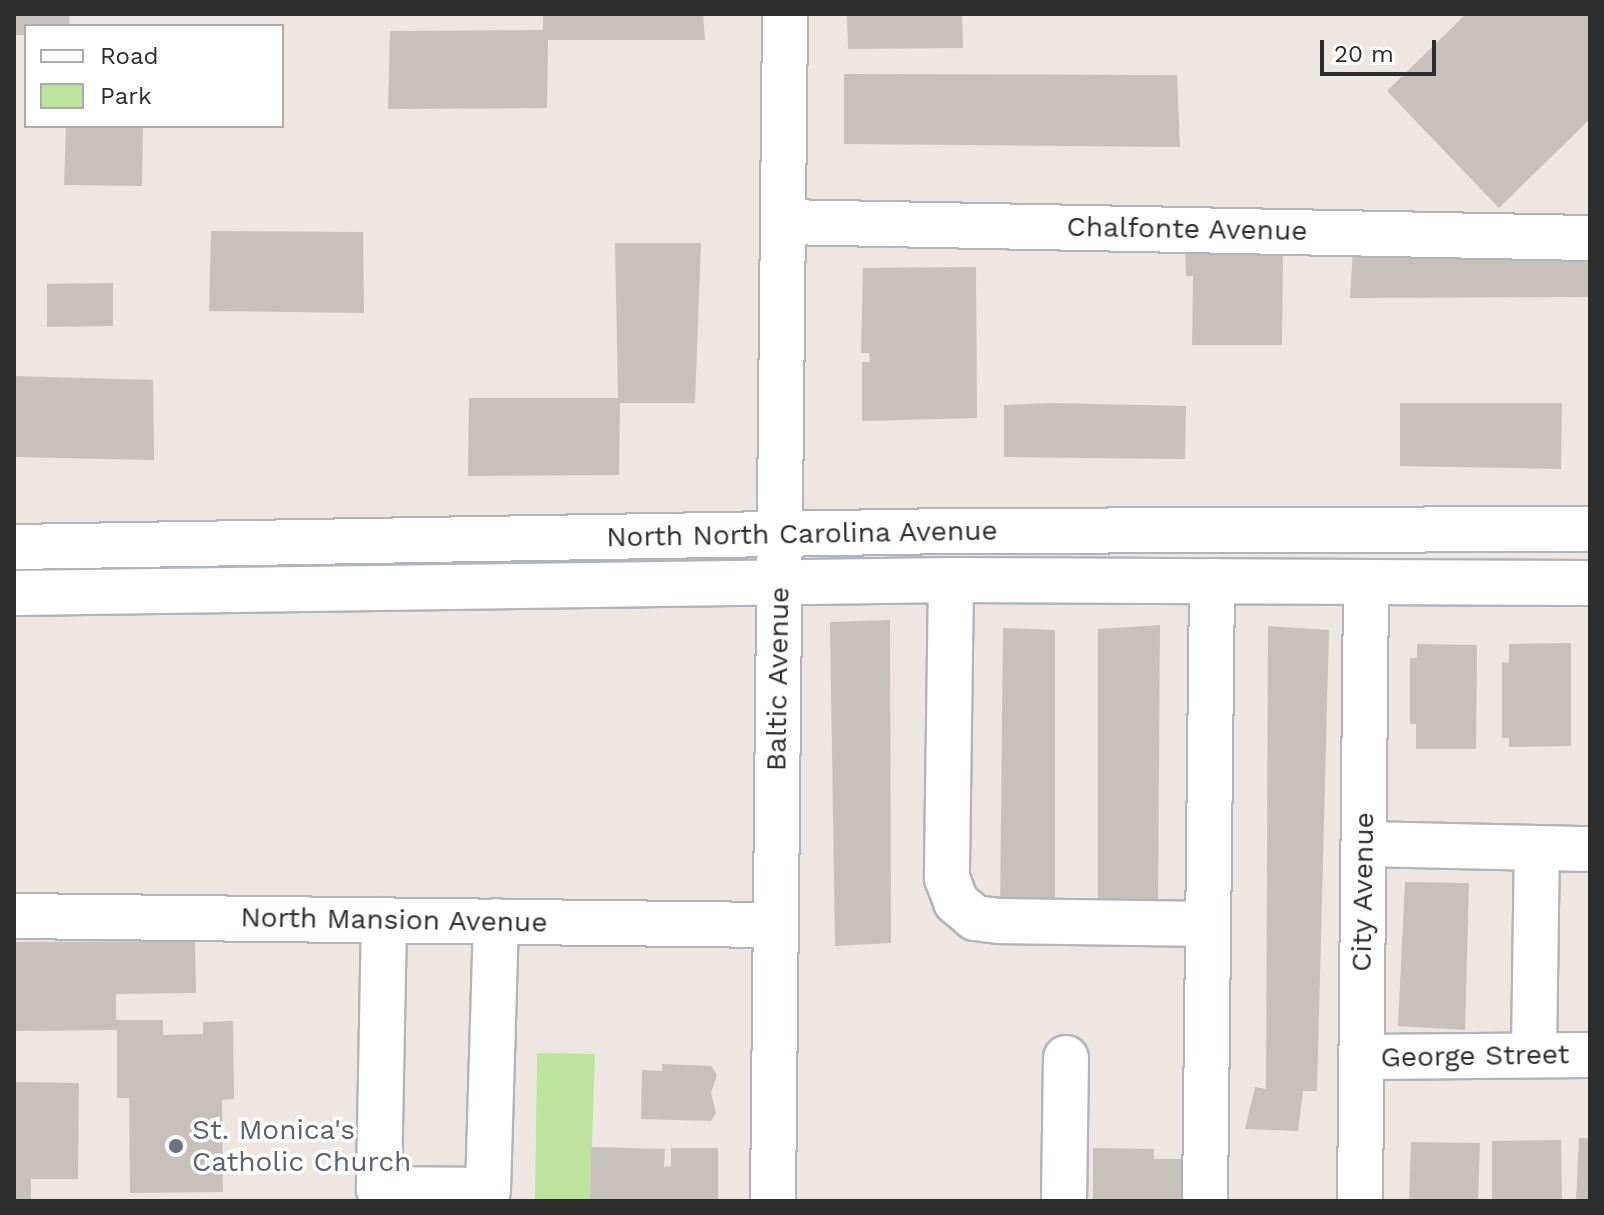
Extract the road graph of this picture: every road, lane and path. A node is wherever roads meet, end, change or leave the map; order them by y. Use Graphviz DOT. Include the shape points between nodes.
graph roads {
  1 [pos="785,14"];
  2 [pos="783,222"];
  3 [pos="1590,238"];
  4 [pos="1590,529"];
  5 [pos="780,535"];
  6 [pos="14,547"];
  7 [pos="951,580"];
  8 [pos="780,581"];
  9 [pos="1212,581"];
  10 [pos="1366,583"];
  11 [pos="1590,583"];
  12 [pos="14,593"];
  13 [pos="1364,844"];
  14 [pos="1537,848"];
  15 [pos="1590,849"];
  16 [pos="14,916"];
  17 [pos="384,920"];
  18 [pos="496,921"];
  19 [pos="1207,924"];
  20 [pos="774,925"];
  21 [pos="1534,1054"];
  22 [pos="1590,1055"];
  23 [pos="1361,1057"];
  24 [pos="1066,1058"];
  25 [pos="773,1201"];
  26 [pos="1064,1201"];
  27 [pos="1205,1201"];
  28 [pos="1360,1201"];
  1 -- 2 [label="street, Baltic Avenue"];
  2 -- 3 [label="street, Chalfonte Avenue"];
  2 -- 5 [label="street, Baltic Avenue"];
  4 -- 5 [label="street, North North Carolina Avenue"];
  5 -- 6 [label="street, North North Carolina Avenue"];
  5 -- 8 [label="street, Baltic Avenue"];
  7 -- 8 [label="street, North North Carolina Avenue"];
  7 -- 9 [label="street, North North Carolina Avenue"];
  7 -- 19 [label="street" via="947,878 956,902 975,918 1000,921"];
  8 -- 12 [label="street, North North Carolina Avenue"];
  8 -- 20 [label="street, Baltic Avenue"];
  9 -- 10 [label="street, North North Carolina Avenue"];
  9 -- 19 [label="street"];
  10 -- 11 [label="street, North North Carolina Avenue"];
  10 -- 13 [label="street, City Avenue"];
  13 -- 14 [label="street"];
  13 -- 23 [label="street, City Avenue"];
  14 -- 15 [label="street"];
  14 -- 21 [label="street"];
  16 -- 17 [label="street, North Mansion Avenue"];
  17 -- 18 [label="street, North Mansion Avenue"];
  17 -- 18 [label="street" via="379,1189 488,1190"];
  18 -- 20 [label="street, North Mansion Avenue"];
  19 -- 27 [label="street"];
  20 -- 25 [label="street, Baltic Avenue"];
  21 -- 22 [label="street, George Street"];
  21 -- 23 [label="street, George Street"];
  23 -- 28 [label="street, City Avenue"];
  24 -- 26 [label="street"];
}
